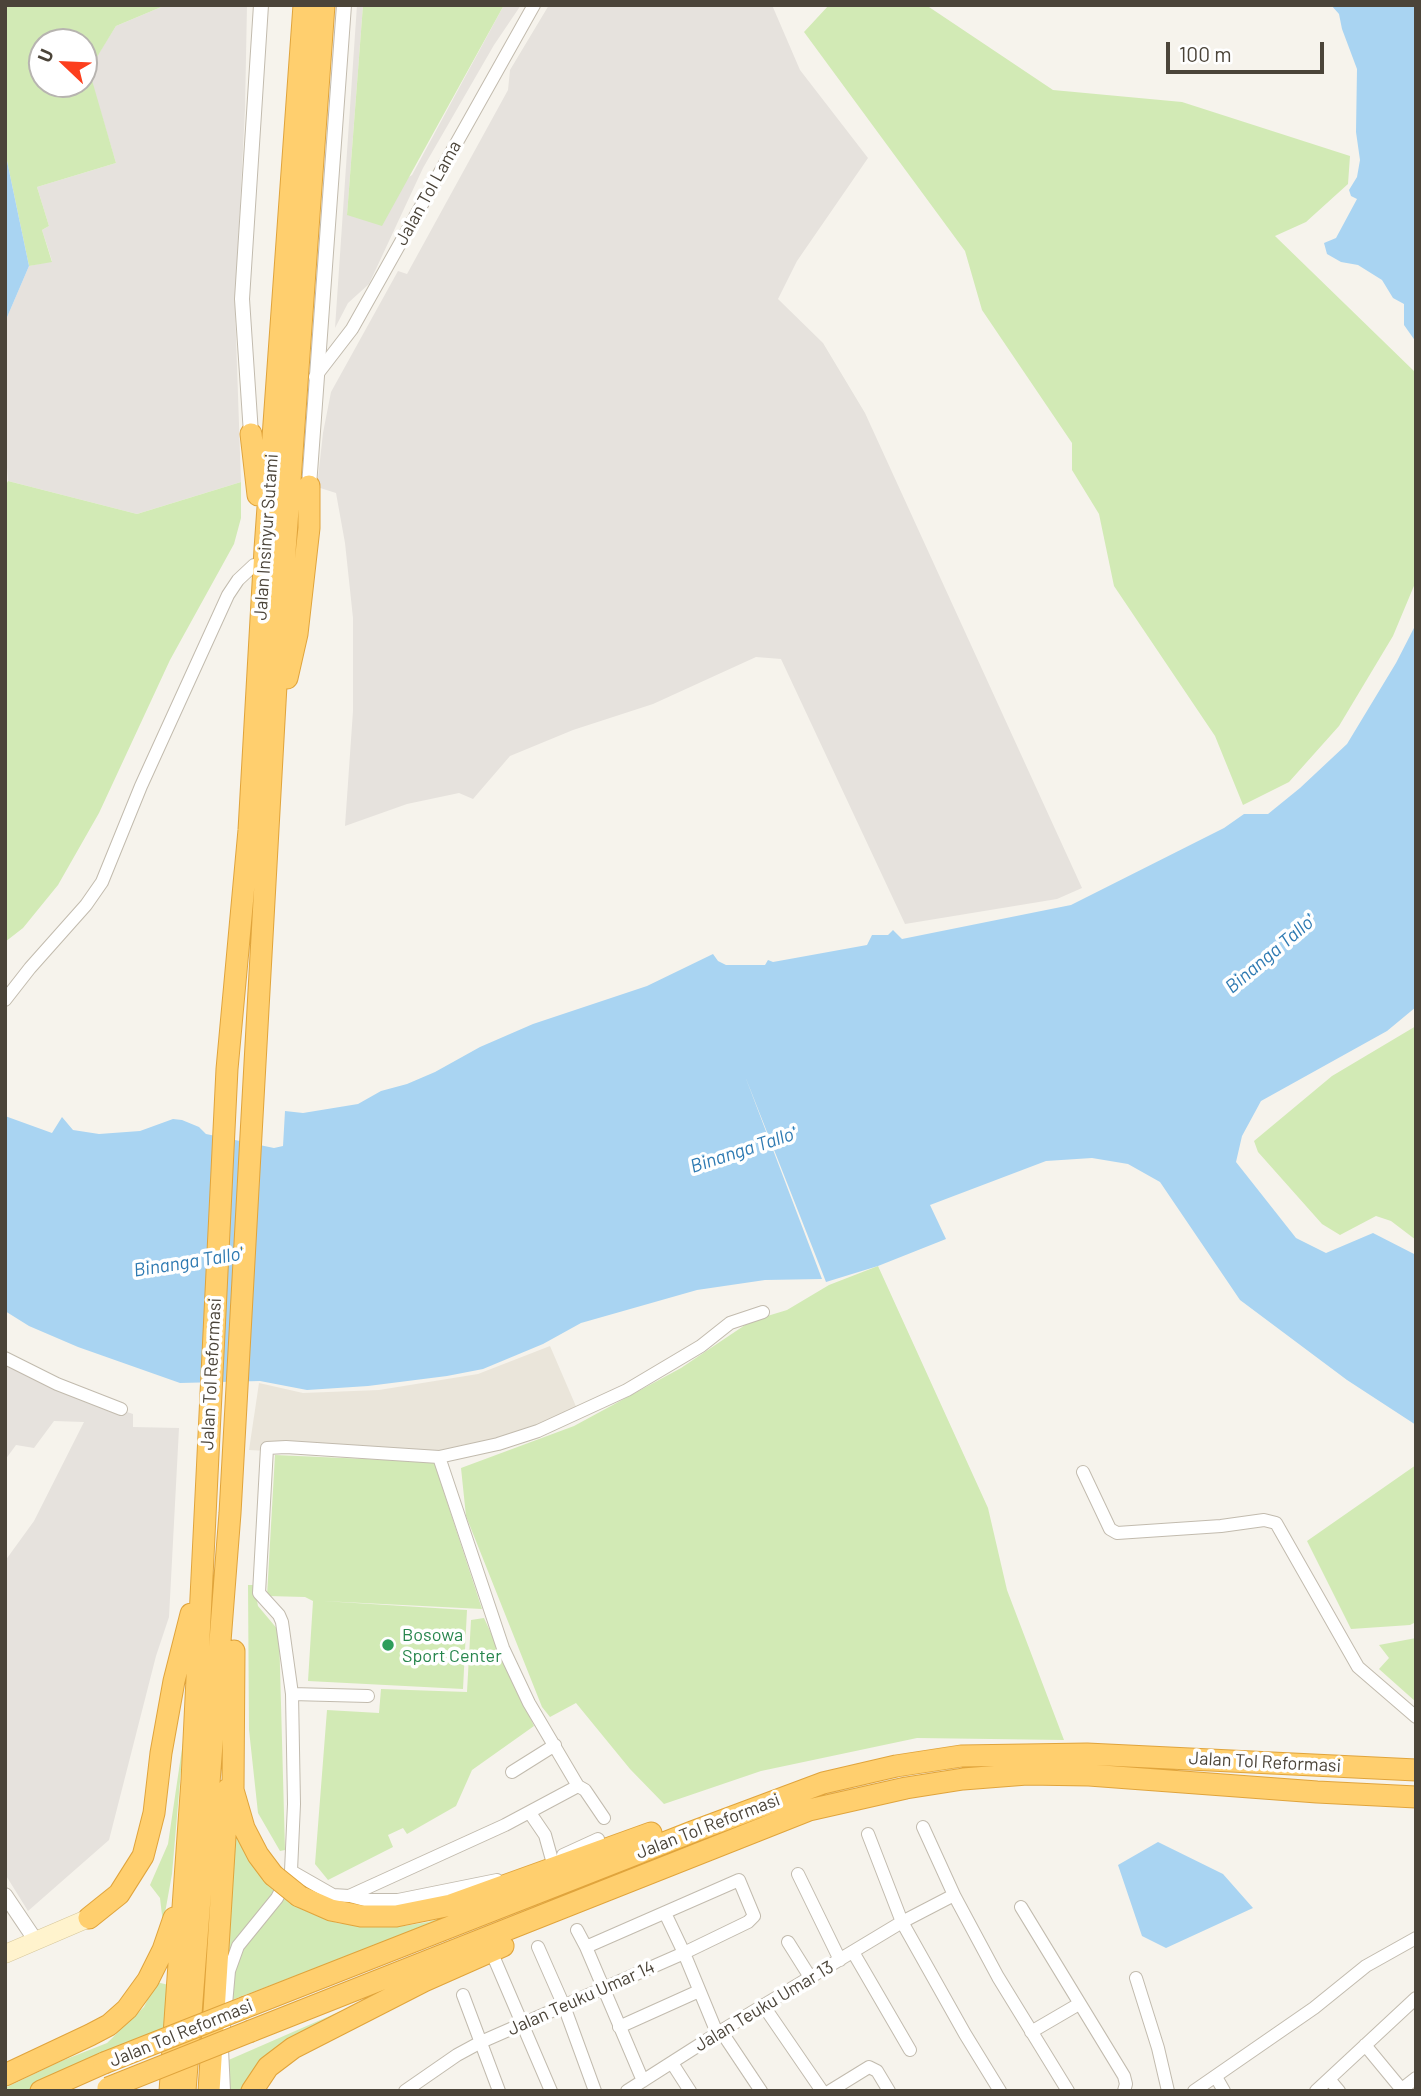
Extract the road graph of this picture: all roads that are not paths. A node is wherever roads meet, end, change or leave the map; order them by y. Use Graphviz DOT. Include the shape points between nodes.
graph roads {
  1 [pos="261,5"];
  2 [pos="304,5"];
  3 [pos="324,5"];
  4 [pos="344,5"];
  5 [pos="534,5"];
  6 [pos="315,377"];
  7 [pos="251,434"];
  8 [pos="309,486"];
  9 [pos="264,557"];
  10 [pos="273,744"];
  11 [pos="5,1000"];
  12 [pos="255,1068"];
  13 [pos="227,1069"];
  14 [pos="763,1312"];
  15 [pos="5,1358"];
  16 [pos="121,1409"];
  17 [pos="439,1457"];
  18 [pos="1083,1472"];
  19 [pos="230,1513"];
  20 [pos="201,1554"];
  21 [pos="292,1694"];
  22 [pos="368,1696"];
  23 [pos="1416,1717"];
  24 [pos="232,1742"];
  25 [pos="555,1745"];
  26 [pos="1416,1770"];
  27 [pos="512,1772"];
  28 [pos="823,1783"];
  29 [pos="578,1786"];
  30 [pos="1416,1797"];
  31 [pos="808,1810"];
  32 [pos="530,1812"];
  33 [pos="604,1818"];
  34 [pos="923,1826"];
  35 [pos="868,1834"];
  36 [pos="598,1839"];
  37 [pos="552,1860"];
  38 [pos="282,1873"];
  39 [pos="798,1874"];
  40 [pos="184,1889"];
  41 [pos="5,1895"];
  42 [pos="954,1895"];
  43 [pos="349,1896"];
  44 [pos="1021,1907"];
  45 [pos="665,1913"];
  46 [pos="89,1918"];
  47 [pos="902,1922"];
  48 [pos="577,1930"];
  49 [pos="1416,1938"];
  50 [pos="36,1941"];
  51 [pos="788,1942"];
  52 [pos="538,1947"];
  53 [pos="586,1947"];
  54 [pos="853,1952"];
  55 [pos="684,1953"];
  56 [pos="5,1954"];
  57 [pos="494,1958"];
  58 [pos="839,1959"];
  59 [pos="810,1977"];
  60 [pos="1136,1978"];
  61 [pos="603,1987"];
  62 [pos="699,1991"];
  63 [pos="463,1995"];
  64 [pos="1416,1998"];
  65 [pos="1079,2004"];
  66 [pos="763,2005"];
  67 [pos="564,2006"];
  68 [pos="523,2022"];
  69 [pos="619,2027"];
  70 [pos="719,2032"];
  71 [pos="1031,2032"];
  72 [pos="212,2035"];
  73 [pos="481,2042"];
  74 [pos="1365,2045"];
  75 [pos="910,2050"];
  76 [pos="673,2063"];
  77 [pos="5,2075"];
  78 [pos="1216,2077"];
  79 [pos="1416,2078"];
  80 [pos="1329,2079"];
  81 [pos="643,2081"];
  82 [pos="103,2090"];
  83 [pos="1402,2090"];
  84 [pos="41,2091"];
  85 [pos="170,2091"];
  86 [pos="185,2091"];
  87 [pos="209,2091"];
  88 [pos="215,2091"];
  89 [pos="225,2091"];
  90 [pos="253,2091"];
  91 [pos="405,2091"];
  92 [pos="499,2091"];
  93 [pos="551,2091"];
  94 [pos="595,2091"];
  95 [pos="627,2091"];
  96 [pos="691,2091"];
  97 [pos="761,2091"];
  98 [pos="822,2091"];
  99 [pos="830,2091"];
  100 [pos="888,2091"];
  101 [pos="1000,2091"];
  102 [pos="1068,2091"];
  103 [pos="1124,2091"];
  104 [pos="1167,2091"];
  105 [pos="1194,2091"];
  106 [pos="1224,2091"];
  107 [pos="1316,2091"];
  108 [pos="1339,2091"];
  1 -- 7 [label="street" via="242,299"];
  2 -- 9 [label="highway, Jalan Insinyur Sutami"];
  3 -- 10 [label="highway, Jalan Insinyur Sutami"];
  4 -- 6 [label="street"];
  5 -- 6 [label="street, Jalan Tol Lama" via="352,329"];
  6 -- 8 [label="street"];
  7 -- 9 [label="highway"];
  8 -- 10 [label="highway" via="297,634"];
  9 -- 11 [label="street" via="245,573 225,601 102,882"];
  9 -- 13 [label="highway, Jalan Insinyur Sutami" via="249,830"];
  10 -- 12 [label="highway, Jalan Insinyur Sutami"];
  12 -- 19 [label="highway, Jalan Tol Reformasi"];
  13 -- 20 [label="highway, Jalan Tol Reformasi"];
  14 -- 17 [label="street" via="730,1323 627,1390 547,1427"];
  15 -- 16 [label="street"];
  17 -- 21 [label="street" via="267,1448 259,1593 282,1622"];
  17 -- 25 [label="street" via="503,1648"];
  18 -- 23 [label="street" via="1110,1529 1117,1533 1276,1522 1358,1667"];
  19 -- 24 [label="highway" via="234,1563"];
  19 -- 86 [label="highway"];
  20 -- 40 [label="highway"];
  20 -- 46 [label="highway" via="143,1856 119,1894"];
  21 -- 22 [label="street"];
  21 -- 38 [label="street" via="295,1804"];
  24 -- 38 [label="highway" via="233,1790 244,1828 258,1855"];
  24 -- 72 [label="highway"];
  25 -- 27 [label="street"];
  25 -- 29 [label="street"];
  26 -- 28 [label="highway, Jalan Tol Reformasi" via="1087,1754 961,1756"];
  28 -- 38 [label="highway, bridge" via="729,1805 451,1905 396,1916 331,1910 299,1896"];
  28 -- 84 [label="highway, Jalan Tol Reformasi, bridge"];
  29 -- 32 [label="street"];
  29 -- 33 [label="street"];
  30 -- 31 [label="highway, Jalan Tol Reformasi" via="1027,1774 906,1788"];
  31 -- 82 [label="highway, Jalan Tol Reformasi, bridge"];
  31 -- 90 [label="highway" via="325,2029 268,2067"];
  32 -- 37 [label="street" via="545,1835"];
  32 -- 43 [label="street"];
  34 -- 42 [label="street"];
  35 -- 47 [label="street"];
  36 -- 37 [label="street"];
  37 -- 43 [label="street" via="499,1880 413,1898 378,1901"];
  38 -- 43 [label="street" via="333,1895"];
  38 -- 89 [label="street" via="277,1898 238,1946 229,1971 222,2049"];
  39 -- 58 [label="street"];
  40 -- 77 [label="highway" via="163,1950 127,2009 109,2025"];
  40 -- 85 [label="highway"];
  41 -- 50 [label="street"];
  42 -- 47 [label="street, Jalan Teuku Umar 13"];
  42 -- 71 [label="street"];
  44 -- 65 [label="street"];
  45 -- 53 [label="street"];
  45 -- 55 [label="street"];
  45 -- 55 [label="street, Jalan Teuku Umar 14" via="739,1880 753,1919"];
  46 -- 50 [label="main road"];
  47 -- 54 [label="street, Jalan Teuku Umar 13"];
  47 -- 101 [label="street"];
  48 -- 53 [label="street"];
  49 -- 78 [label="street" via="1366,1966"];
  50 -- 56 [label="main road"];
  51 -- 59 [label="street"];
  52 -- 67 [label="street"];
  53 -- 61 [label="street"];
  54 -- 58 [label="street, Jalan Teuku Umar 13"];
  54 -- 75 [label="street"];
  55 -- 61 [label="street, Jalan Teuku Umar 14"];
  55 -- 62 [label="street"];
  57 -- 68 [label="street"];
  58 -- 59 [label="street, Jalan Teuku Umar 13"];
  59 -- 66 [label="street, Jalan Teuku Umar 13"];
  60 -- 104 [label="street"];
  61 -- 67 [label="street, Jalan Teuku Umar 14"];
  61 -- 69 [label="street"];
  62 -- 69 [label="street"];
  62 -- 70 [label="street"];
  63 -- 73 [label="street"];
  64 -- 74 [label="street"];
  65 -- 71 [label="street"];
  65 -- 103 [label="street" via="1124,2076"];
  66 -- 70 [label="street, Jalan Teuku Umar 13"];
  66 -- 98 [label="street"];
  67 -- 68 [label="street, Jalan Teuku Umar 14"];
  67 -- 94 [label="street"];
  68 -- 73 [label="street, Jalan Teuku Umar 14"];
  68 -- 93 [label="street"];
  69 -- 81 [label="street"];
  70 -- 76 [label="street, Jalan Teuku Umar 13"];
  70 -- 97 [label="street"];
  71 -- 102 [label="street"];
  72 -- 87 [label="highway"];
  72 -- 88 [label="highway"];
  73 -- 91 [label="street, Jalan Teuku Umar 14"];
  73 -- 92 [label="street"];
  74 -- 80 [label="street"];
  74 -- 83 [label="street"];
  76 -- 81 [label="street, Jalan Teuku Umar 13"];
  76 -- 96 [label="street"];
  78 -- 105 [label="street"];
  78 -- 106 [label="street"];
  79 -- 83 [label="street"];
  80 -- 107 [label="street"];
  80 -- 108 [label="street"];
  81 -- 95 [label="street, Jalan Teuku Umar 13"];
  99 -- 100 [label="street" via="869,2067 877,2071"];
}
